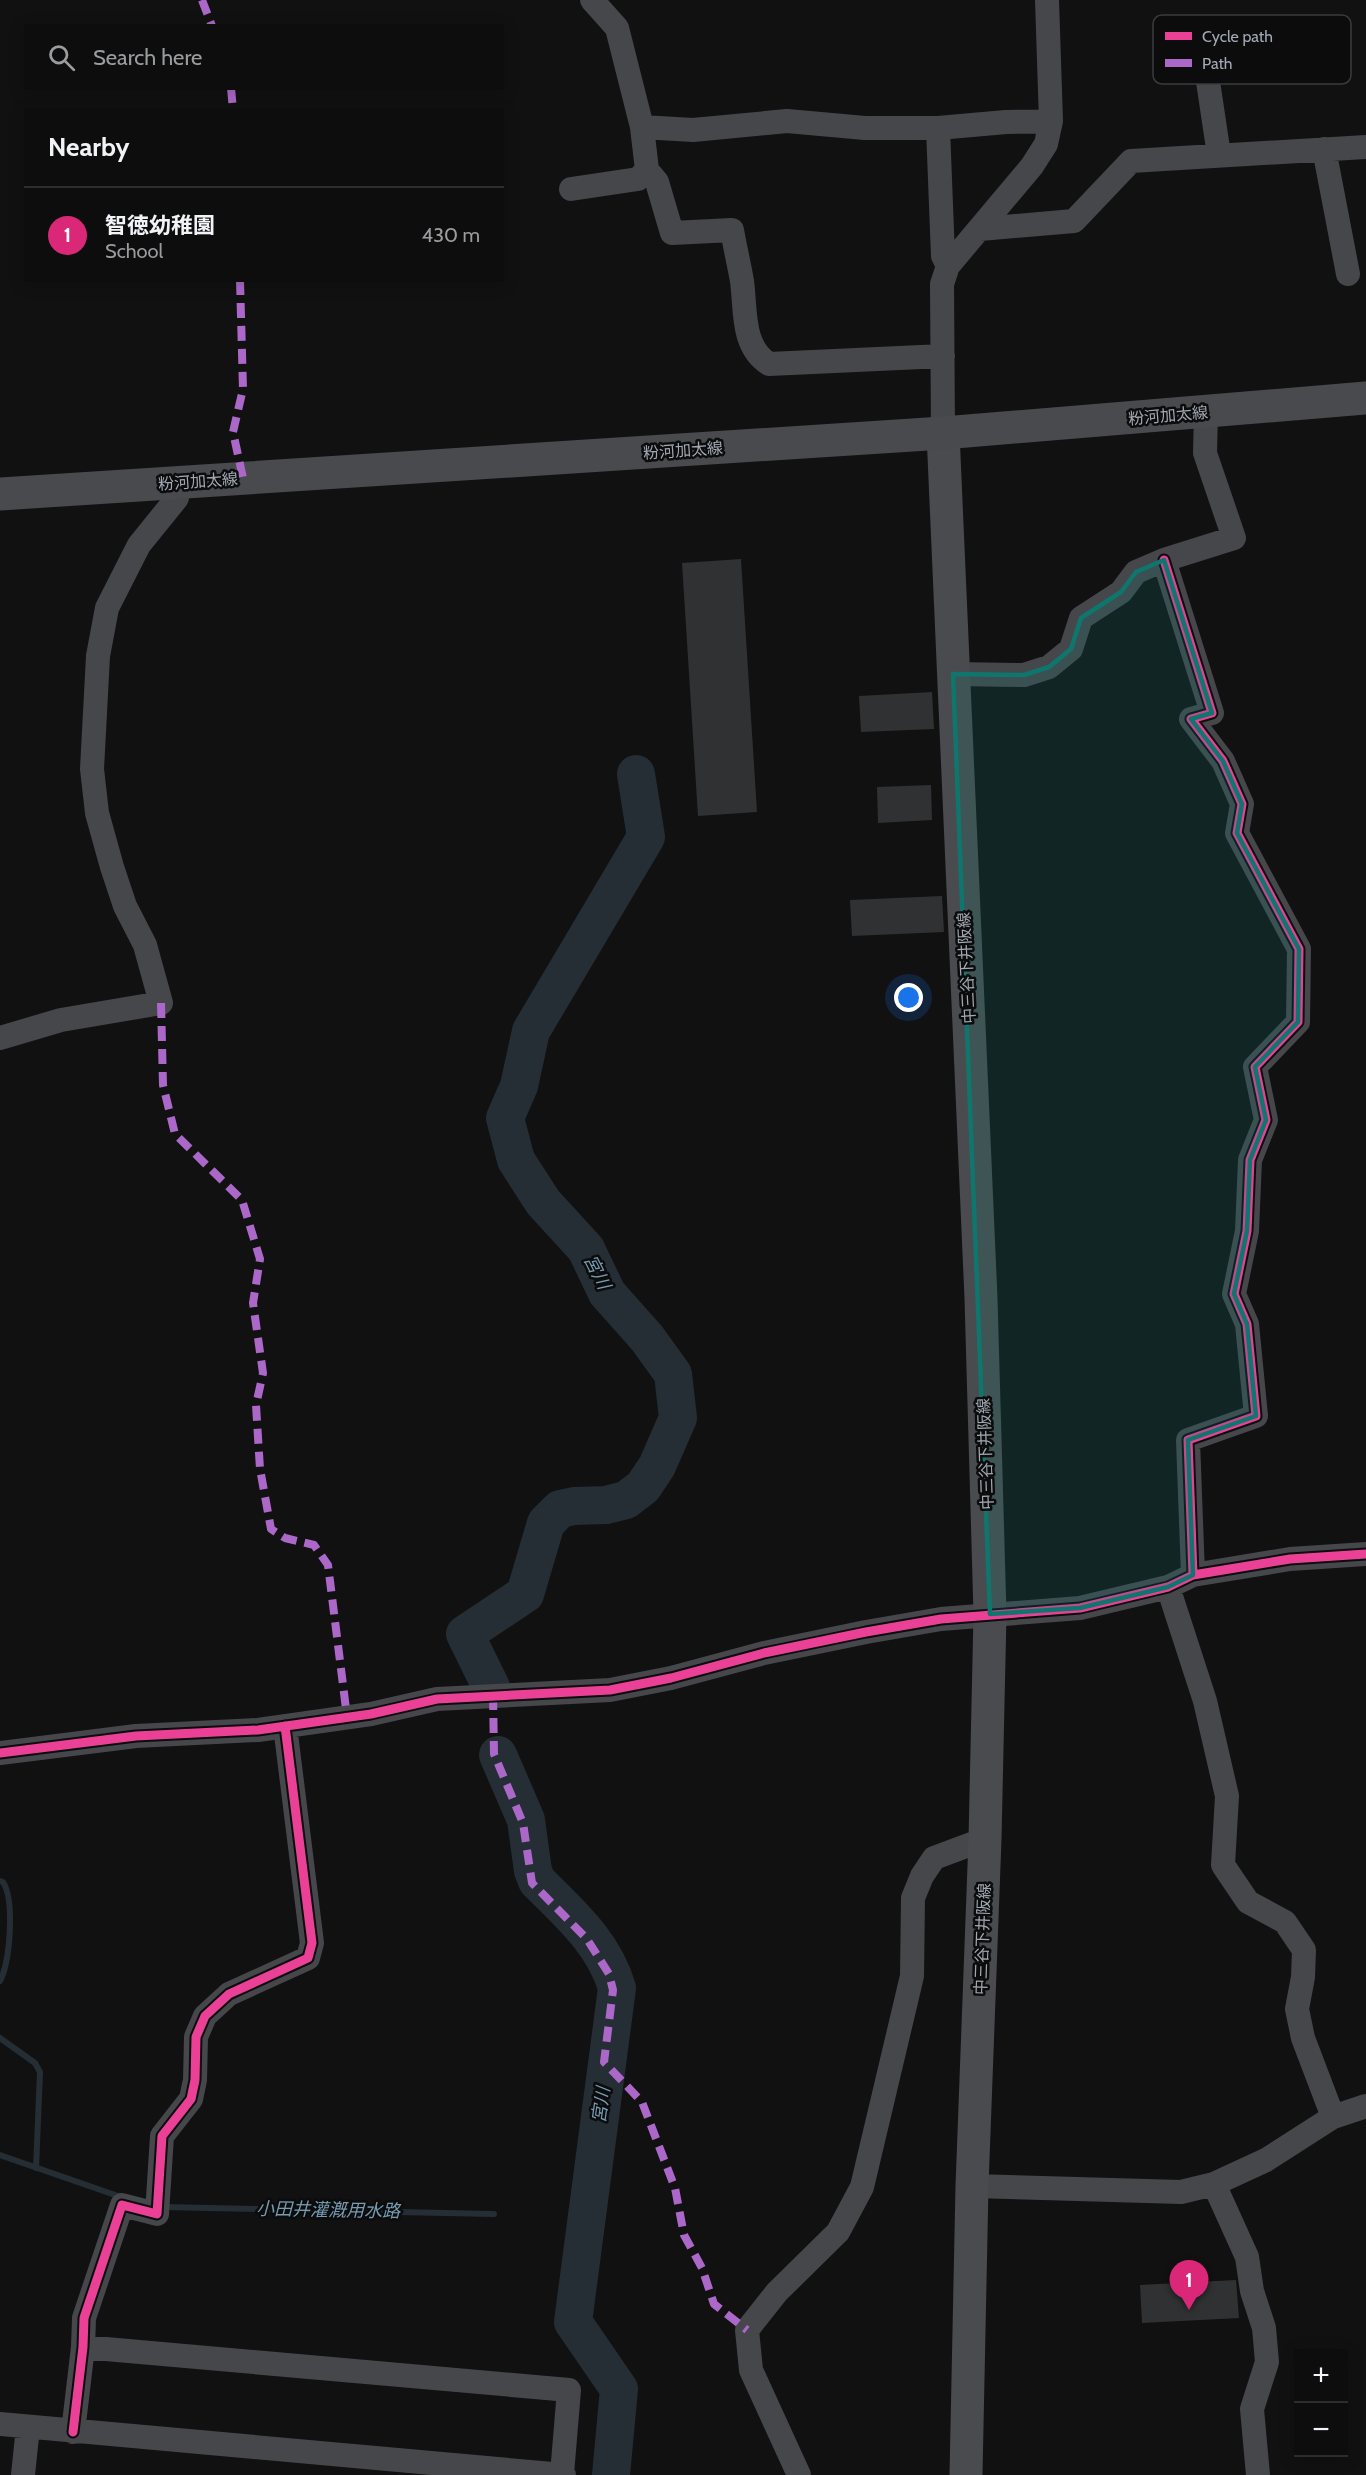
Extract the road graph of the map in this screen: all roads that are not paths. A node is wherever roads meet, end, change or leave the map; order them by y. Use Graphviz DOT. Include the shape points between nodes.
graph roads {
  1 [pos="592,0"];
  2 [pos="1047,0"];
  3 [pos="1208,84"];
  4 [pos="1051,121"];
  5 [pos="642,127"];
  6 [pos="938,128"];
  7 [pos="1366,147"];
  8 [pos="1324,149"];
  9 [pos="1219,155"];
  10 [pos="647,170"];
  11 [pos="571,189"];
  12 [pos="980,229"];
  13 [pos="948,266"];
  14 [pos="1348,274"];
  15 [pos="943,356"];
  16 [pos="1366,398"];
  17 [pos="1206,412"];
  18 [pos="943,433"];
  19 [pos="178,483"];
  20 [pos="0,494"];
  21 [pos="1164,560"];
  22 [pos="953,674"];
  23 [pos="0,1038"];
  24 [pos="1366,1554"];
  25 [pos="1193,1575"];
  26 [pos="1168,1587"];
  27 [pos="990,1614"];
  28 [pos="285,1726"];
  29 [pos="0,1752"];
  30 [pos="986,1839"];
  31 [pos="1366,2106"];
  32 [pos="1334,2116"];
  33 [pos="1214,2184"];
  34 [pos="972,2186"];
  35 [pos="83,2347"];
  36 [pos="0,2424"];
  37 [pos="28,2427"];
  38 [pos="73,2432"];
  39 [pos="23,2475"];
  40 [pos="563,2475"];
  41 [pos="798,2475"];
  42 [pos="966,2475"];
  43 [pos="1258,2475"];
  1 -- 5 [label="street" via="617,28"];
  2 -- 4 [label="street"];
  3 -- 9 [label="street"];
  4 -- 6 [label="street"];
  4 -- 12 [label="street" via="1046,144 1032,166"];
  5 -- 6 [label="street" via="693,130 787,121 865,128"];
  5 -- 10 [label="street"];
  6 -- 13 [label="street" via="942,256"];
  7 -- 8 [label="street"];
  8 -- 9 [label="street"];
  8 -- 14 [label="street"];
  9 -- 12 [label="street" via="1131,161 1074,221"];
  10 -- 11 [label="street" via="638,179"];
  10 -- 15 [label="street" via="657,182 672,233 732,230 745,325 759,357 769,364"];
  12 -- 13 [label="street"];
  13 -- 15 [label="street" via="942,284"];
  15 -- 18 [label="street"];
  16 -- 17 [label="main road, 粉河加太線"];
  17 -- 18 [label="main road, 粉河加太線"];
  17 -- 21 [label="street" via="1204,453 1234,538"];
  18 -- 19 [label="main road, 粉河加太線"];
  18 -- 22 [label="main road, 中三谷下井阪線"];
  19 -- 20 [label="main road, 粉河加太線"];
  19 -- 23 [label="street" via="177,498 139,545 107,608 98,656 92,769 97,813 112,867 125,906 145,945 161,1003 61,1020"];
  21 -- 22 [label="street" via="1136,572 1121,592 1081,618 1071,649 1048,667 1024,675"];
  21 -- 25 [label="street" via="1212,713 1191,719 1223,761 1242,804 1237,833 1299,949 1298,1022 1255,1067 1266,1120 1250,1160 1247,1231 1234,1294 1247,1324 1256,1416 1188,1440"];
  22 -- 27 [label="main road, 中三谷下井阪線" via="981,1298"];
  24 -- 25 [label="street" via="1290,1560"];
  25 -- 26 [label="street"];
  26 -- 27 [label="street" via="1080,1608"];
  26 -- 32 [label="street" via="1205,1701 1227,1796 1223,1865 1248,1902 1285,1922 1304,1950 1297,2009 1303,2038"];
  27 -- 28 [label="street" via="866,1632 610,1690 437,1699 370,1714"];
  27 -- 30 [label="main road, 中三谷下井阪線"];
  28 -- 29 [label="street" via="136,1736"];
  28 -- 35 [label="street" via="312,1943 308,1958 229,1994 205,2016 196,2037 191,2099 162,2136 157,2214 122,2205 84,2318"];
  30 -- 34 [label="main road, 中三谷下井阪線"];
  30 -- 41 [label="street" via="934,1858 922,1876 913,1898 912,1976 862,2187 838,2232 777,2292 747,2330 751,2370"];
  31 -- 32 [label="street"];
  32 -- 33 [label="street" via="1266,2160"];
  33 -- 34 [label="street" via="1181,2192"];
  33 -- 43 [label="street" via="1247,2257 1252,2291 1264,2328 1267,2362 1252,2409"];
  34 -- 42 [label="main road, 中三谷下井阪線"];
  35 -- 38 [label="street"];
  35 -- 40 [label="street" via="569,2390"];
  36 -- 37 [label="street"];
  37 -- 38 [label="street"];
  37 -- 39 [label="street"];
  38 -- 40 [label="street"];
}
